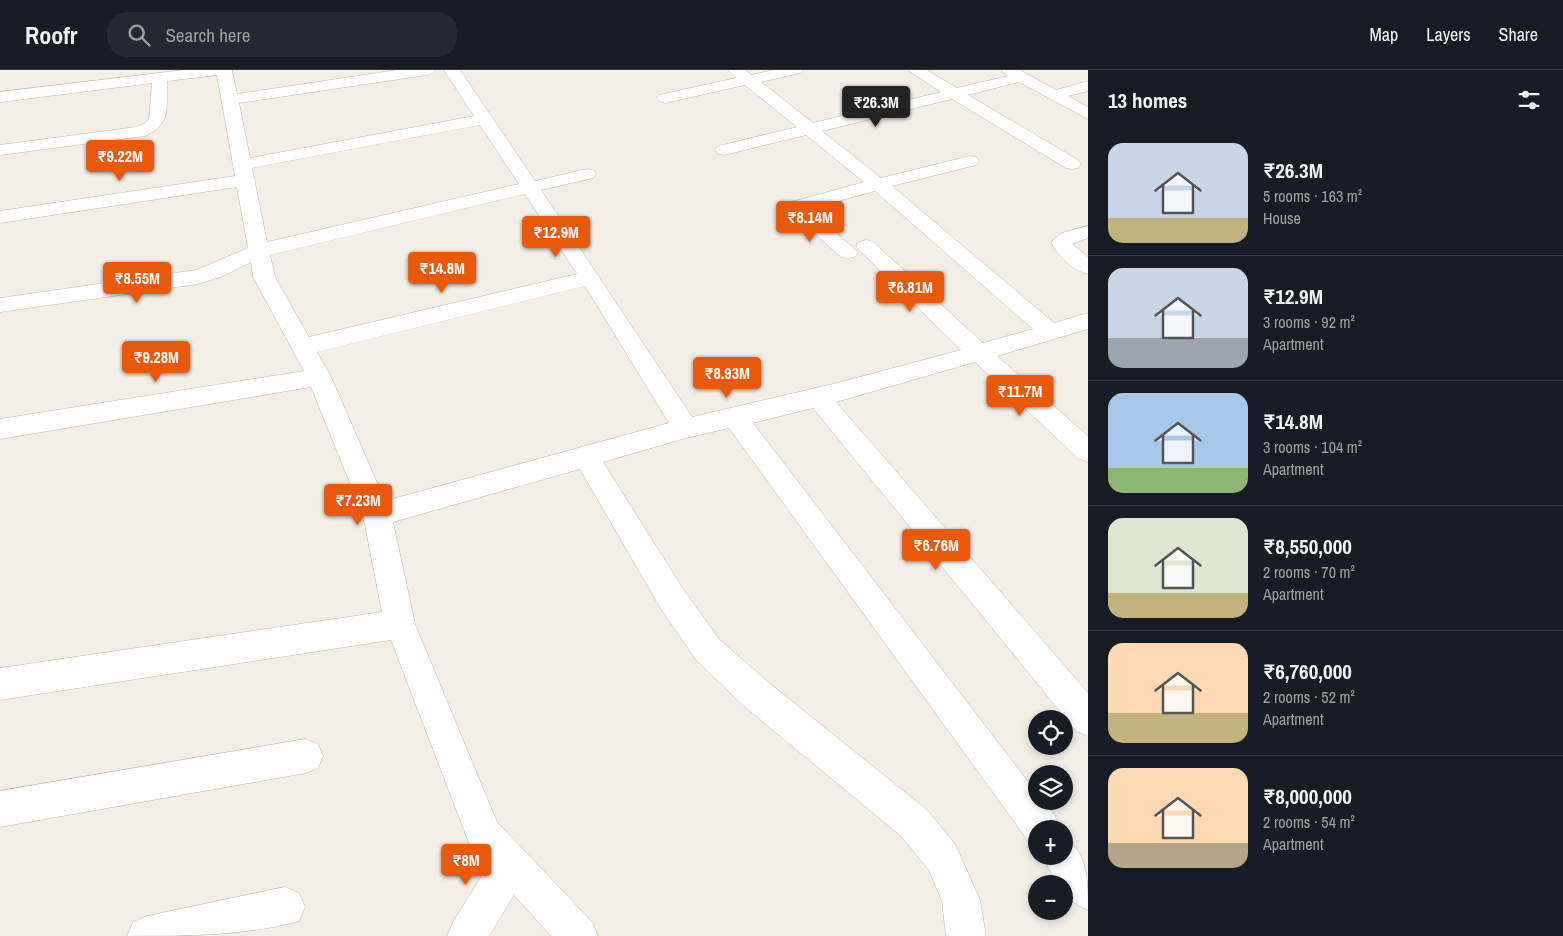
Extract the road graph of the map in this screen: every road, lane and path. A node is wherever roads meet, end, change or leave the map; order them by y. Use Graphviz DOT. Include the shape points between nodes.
graph roads {
  1 [pos="223,70"];
  2 [pos="427,70"];
  3 [pos="452,70"];
  4 [pos="795,70"];
  5 [pos="916,70"];
  6 [pos="1015,73"];
  7 [pos="365,74"];
  8 [pos="742,75"];
  9 [pos="160,78"];
  10 [pos="1088,86"];
  11 [pos="954,93"];
  12 [pos="1054,95"];
  13 [pos="0,97"];
  14 [pos="665,98"];
  15 [pos="230,100"];
  16 [pos="1088,114"];
  17 [pos="484,119"];
  18 [pos="808,128"];
  19 [pos="0,150"];
  20 [pos="724,150"];
  21 [pos="970,161"];
  22 [pos="1072,164"];
  23 [pos="244,173"];
  24 [pos="587,174"];
  25 [pos="878,184"];
  26 [pos="530,187"];
  27 [pos="0,217"];
  28 [pos="1088,232"];
  29 [pos="258,251"];
  30 [pos="1088,267"];
  31 [pos="590,278"];
  32 [pos="0,305"];
  33 [pos="1088,321"];
  34 [pos="1050,332"];
  35 [pos="302,347"];
  36 [pos="979,353"];
  37 [pos="319,377"];
  38 [pos="818,396"];
  39 [pos="735,418"];
  40 [pos="686,428"];
  41 [pos="0,429"];
  42 [pos="1088,452"];
  43 [pos="586,456"];
  44 [pos="377,515"];
  45 [pos="400,624"];
  46 [pos="0,684"];
  47 [pos="1088,719"];
  48 [pos="306,756"];
  49 [pos="0,809"];
  50 [pos="1035,820"];
  51 [pos="511,864"];
  52 [pos="1069,865"];
  53 [pos="1088,891"];
  54 [pos="285,907"];
  55 [pos="147,936"];
  56 [pos="467,936"];
  57 [pos="578,936"];
  58 [pos="966,936"];
  1 -- 9 [label="street"];
  1 -- 15 [label="street"];
  2 -- 7 [label="street"];
  3 -- 17 [label="street"];
  4 -- 8 [label="street"];
  5 -- 11 [label="street"];
  6 -- 11 [label="street"];
  6 -- 12 [label="street"];
  7 -- 15 [label="street"];
  8 -- 14 [label="street"];
  8 -- 18 [label="street"];
  9 -- 13 [label="street"];
  9 -- 19 [label="street" via="157,120 151,127 139,132"];
  10 -- 12 [label="street"];
  11 -- 18 [label="street"];
  11 -- 22 [label="street"];
  12 -- 16 [label="street"];
  15 -- 23 [label="street"];
  17 -- 23 [label="street"];
  17 -- 26 [label="street"];
  18 -- 20 [label="street"];
  18 -- 25 [label="street"];
  21 -- 25 [label="street"];
  23 -- 27 [label="street"];
  23 -- 29 [label="street"];
  24 -- 26 [label="street"];
  25 -- 34 [label="street"];
  25 -- 36 [label="street" via="795,207 857,249"];
  26 -- 29 [label="street"];
  26 -- 31 [label="street"];
  28 -- 30 [label="street" via="1061,242 1065,250"];
  29 -- 32 [label="street" via="198,277"];
  29 -- 35 [label="street" via="264,277"];
  31 -- 35 [label="street"];
  31 -- 40 [label="street"];
  33 -- 34 [label="street"];
  34 -- 36 [label="street"];
  35 -- 37 [label="street"];
  36 -- 38 [label="street"];
  36 -- 42 [label="street"];
  37 -- 41 [label="street"];
  37 -- 44 [label="street"];
  38 -- 39 [label="street"];
  38 -- 47 [label="street"];
  39 -- 40 [label="street"];
  39 -- 50 [label="street"];
  40 -- 43 [label="street"];
  43 -- 44 [label="street"];
  43 -- 58 [label="street" via="672,599 708,650 756,694 914,823 942,857 961,900"];
  44 -- 45 [label="street"];
  45 -- 46 [label="street"];
  45 -- 51 [label="street" via="484,835"];
  48 -- 49 [label="street"];
  51 -- 56 [label="street"];
  51 -- 57 [label="street"];
  52 -- 53 [label="street"];
  54 -- 55 [label="street"];
}
